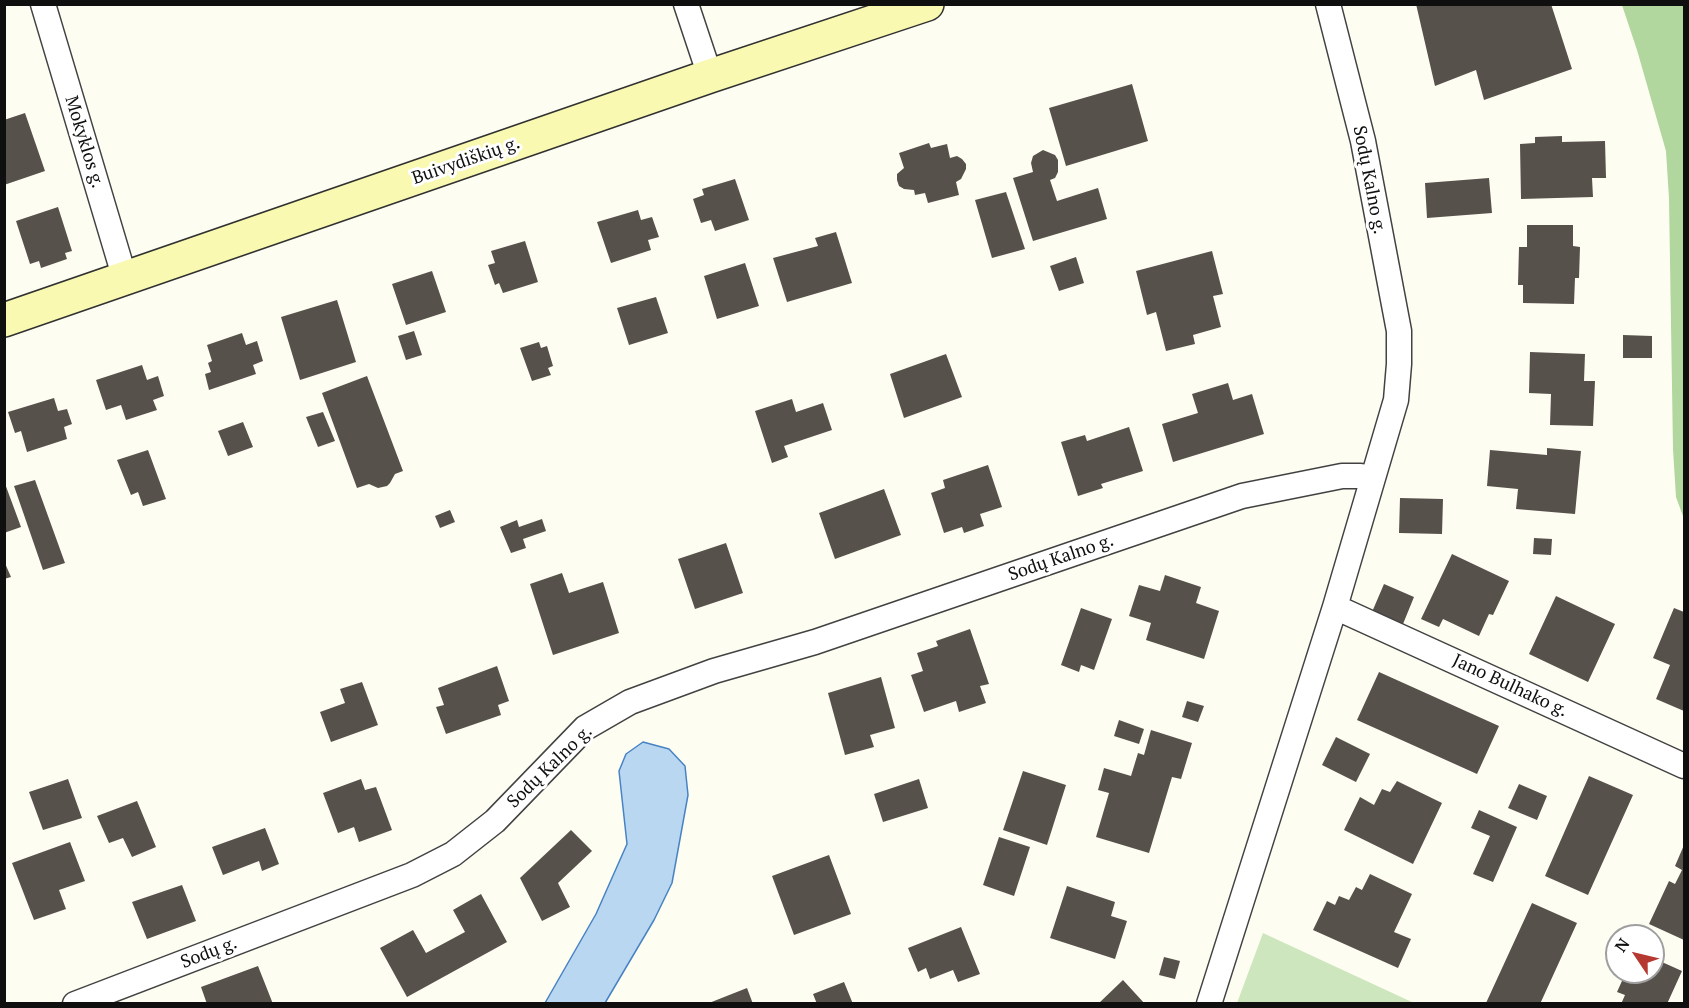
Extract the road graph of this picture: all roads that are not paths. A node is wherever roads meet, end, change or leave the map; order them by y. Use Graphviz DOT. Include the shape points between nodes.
graph roads {
  1 [pos="43,4"];
  2 [pos="686,4"];
  3 [pos="927,4"];
  4 [pos="1328,4"];
  5 [pos="710,76"];
  6 [pos="125,279"];
  7 [pos="4,320"];
  8 [pos="1372,479"];
  9 [pos="1335,607"];
  10 [pos="1684,766"];
  11 [pos="342,903"];
  12 [pos="75,1004"];
  13 [pos="1209,1004"];
  1 -- 6 [label="street, Mokyklos g."];
  2 -- 5 [label="street"];
  3 -- 5 [label="main road, Buivydiškių g."];
  4 -- 8 [label="street, Sodų Kalno g." via="1363,141 1399,330 1396,400"];
  5 -- 6 [label="main road, Buivydiškių g."];
  6 -- 7 [label="main road, Buivydiškių g."];
  8 -- 9 [label="street"];
  8 -- 11 [label="street, Sodų Kalno g." via="1342,476 1242,496 630,702 585,728 495,821 453,854"];
  9 -- 10 [label="street, Jano Bulhako g."];
  9 -- 13 [label="street"];
  11 -- 12 [label="street, Sodų g."];
}
